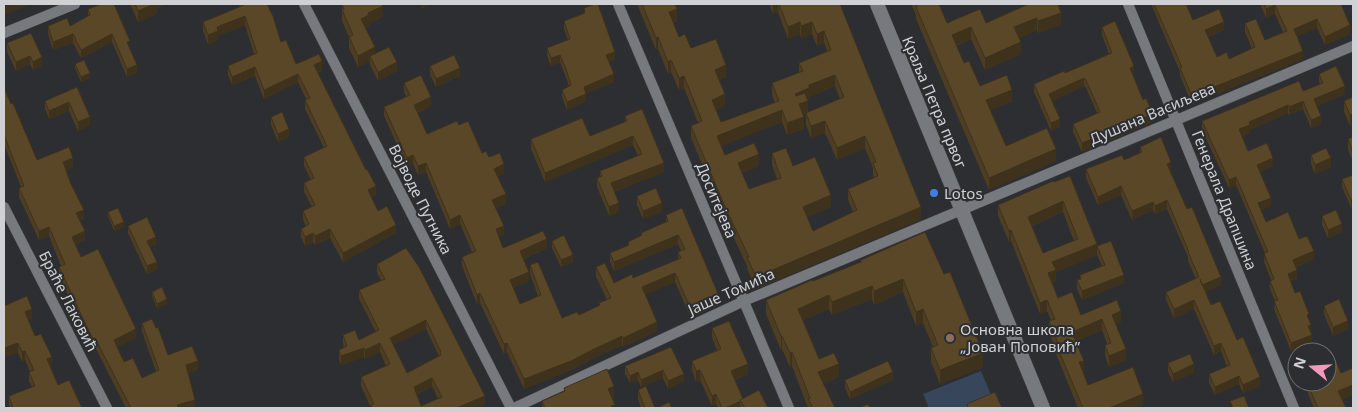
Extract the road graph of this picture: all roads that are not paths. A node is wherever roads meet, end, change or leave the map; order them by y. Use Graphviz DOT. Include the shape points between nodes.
graph roads {
  1 [pos="75,4"];
  2 [pos="304,4"];
  3 [pos="618,4"];
  4 [pos="877,4"];
  5 [pos="1128,4"];
  6 [pos="4,33"];
  7 [pos="1353,46"];
  8 [pos="1176,119"];
  9 [pos="4,207"];
  10 [pos="962,209"];
  11 [pos="744,301"];
  12 [pos="107,408"];
  13 [pos="513,408"];
  14 [pos="789,408"];
  15 [pos="1043,408"];
  16 [pos="1294,408"];
  1 -- 6 [label="street"];
  2 -- 13 [label="street, Војводе Путника"];
  3 -- 11 [label="street, Доситејева"];
  4 -- 10 [label="street, Краља Петра првог"];
  5 -- 8 [label="street, Генерала Драпшина"];
  7 -- 8 [label="street, Душана Васиљева"];
  8 -- 10 [label="street, Душана Васиљева"];
  8 -- 16 [label="street, Генерала Драпшина"];
  9 -- 12 [label="street, Браће Лаковић"];
  10 -- 11 [label="street, Јаше Томића"];
  10 -- 15 [label="street, Краља Петра првог"];
  11 -- 13 [label="street, Јаше Томића"];
  11 -- 14 [label="street, Доситејева"];
}
